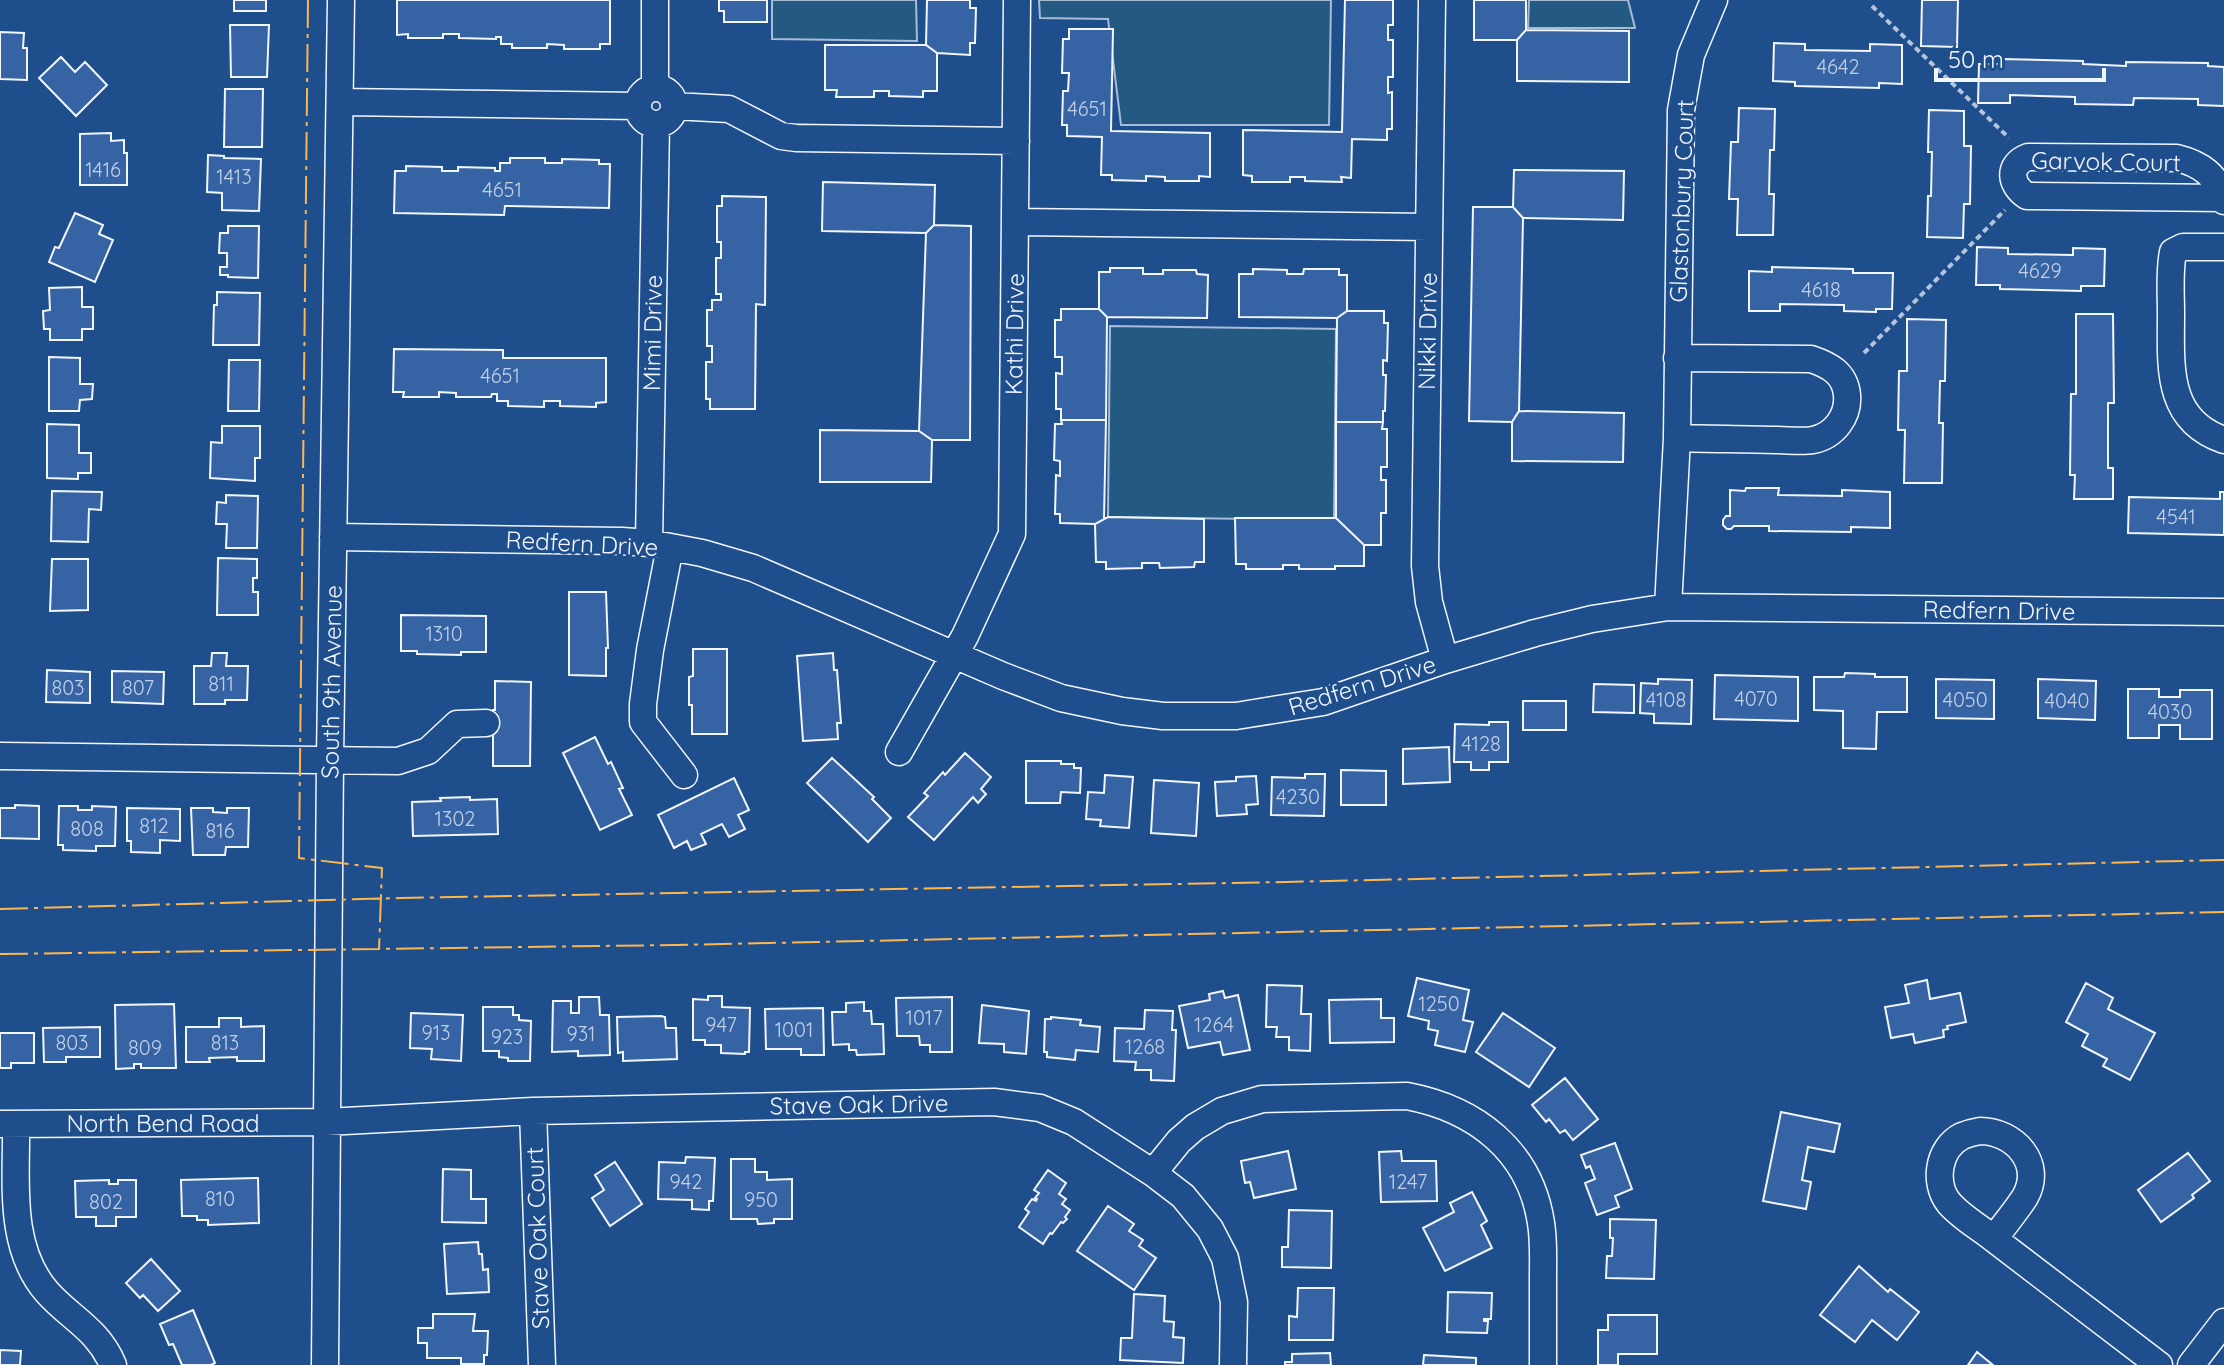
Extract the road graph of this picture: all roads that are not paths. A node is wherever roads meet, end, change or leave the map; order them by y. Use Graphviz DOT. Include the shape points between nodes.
graph roads {
  1 [pos="341,0"];
  2 [pos="655,0"];
  3 [pos="1017,0"];
  4 [pos="1432,0"];
  5 [pos="1714,0"];
  6 [pos="340,102"];
  7 [pos="656,106"];
  8 [pos="1016,141"];
  9 [pos="2224,199"];
  10 [pos="1015,222"];
  11 [pos="1429,227"];
  12 [pos="2224,247"];
  13 [pos="1677,358"];
  14 [pos="1677,438"];
  15 [pos="2224,440"];
  16 [pos="333,537"];
  17 [pos="659,545"];
  18 [pos="1668,607"];
  19 [pos="2224,612"];
  20 [pos="954,654"];
  21 [pos="1445,660"];
  22 [pos="486,723"];
  23 [pos="899,752"];
  24 [pos="0,756"];
  25 [pos="330,759"];
  26 [pos="684,775"];
  27 [pos="533,1111"];
  28 [pos="326,1122"];
  29 [pos="8,1124"];
  30 [pos="1153,1173"];
  31 [pos="1994,1239"];
  32 [pos="2224,1322"];
  33 [pos="113,1365"];
  34 [pos="325,1365"];
  35 [pos="542,1365"];
  36 [pos="1233,1365"];
  37 [pos="1543,1365"];
  38 [pos="2159,1365"];
  39 [pos="2191,1365"];
  1 -- 6 [label="street, South 9th Avenue"];
  2 -- 7 [label="street, Mimi Drive"];
  3 -- 8 [label="street, Kathi Drive"];
  4 -- 11 [label="street, Nikki Drive"];
  5 -- 13 [label="street, Glastonbury Court" via="1691,55 1682,100"];
  6 -- 7 [label="street"];
  6 -- 16 [label="street, South 9th Avenue"];
  7 -- 8 [label="street" via="729,109 781,136 796,138"];
  7 -- 17 [label="street, Mimi Drive"];
  8 -- 10 [label="street, Kathi Drive"];
  9 -- 9 [label="street, Garvok Court" via="2027,196 2013,177 2016,165 2028,157 2177,158 2205,169"];
  10 -- 11 [label="street"];
  10 -- 20 [label="street, Kathi Drive" via="1012,534"];
  11 -- 21 [label="street, Nikki Drive" via="1425,578"];
  12 -- 15 [label="street" via="2183,247 2173,252 2171,367 2184,410 2206,432"];
  13 -- 14 [label="street, Glastonbury Court"];
  13 -- 14 [label="street" via="1811,359 1828,364 1839,375 1848,400 1835,429 1813,440"];
  14 -- 18 [label="street, Glastonbury Court"];
  16 -- 17 [label="street, Redfern Drive"];
  16 -- 25 [label="street, South 9th Avenue"];
  17 -- 20 [label="street, Redfern Drive" via="753,568"];
  17 -- 26 [label="street, Mimi Drive" via="643,722"];
  18 -- 19 [label="street, Redfern Drive"];
  18 -- 21 [label="street, Redfern Drive" via="1558,627"];
  20 -- 21 [label="street, Redfern Drive" via="1091,706 1215,717 1323,702"];
  20 -- 23 [label="street, Kathi Drive"];
  22 -- 25 [label="street" via="457,724 428,751 398,761"];
  24 -- 25 [label="street"];
  25 -- 28 [label="street, South 9th Avenue"];
  27 -- 28 [label="street, Stave Oak Drive"];
  27 -- 30 [label="street, Stave Oak Drive" via="1022,1104 1074,1122"];
  27 -- 35 [label="street, Stave Oak Court"];
  28 -- 29 [label="street, North Bend Road"];
  28 -- 34 [label="street, South 9th Avenue"];
  29 -- 33 [label="street" via="25,1254 45,1290 99,1339"];
  30 -- 36 [label="street, Stave Oak Drive" via="1183,1196 1225,1258 1234,1302"];
  30 -- 37 [label="street" via="1195,1127 1222,1111 1262,1099 1407,1096 1466,1114 1518,1163 1541,1220"];
  31 -- 38 [label="street"];
  32 -- 39 [label="street"];
}
